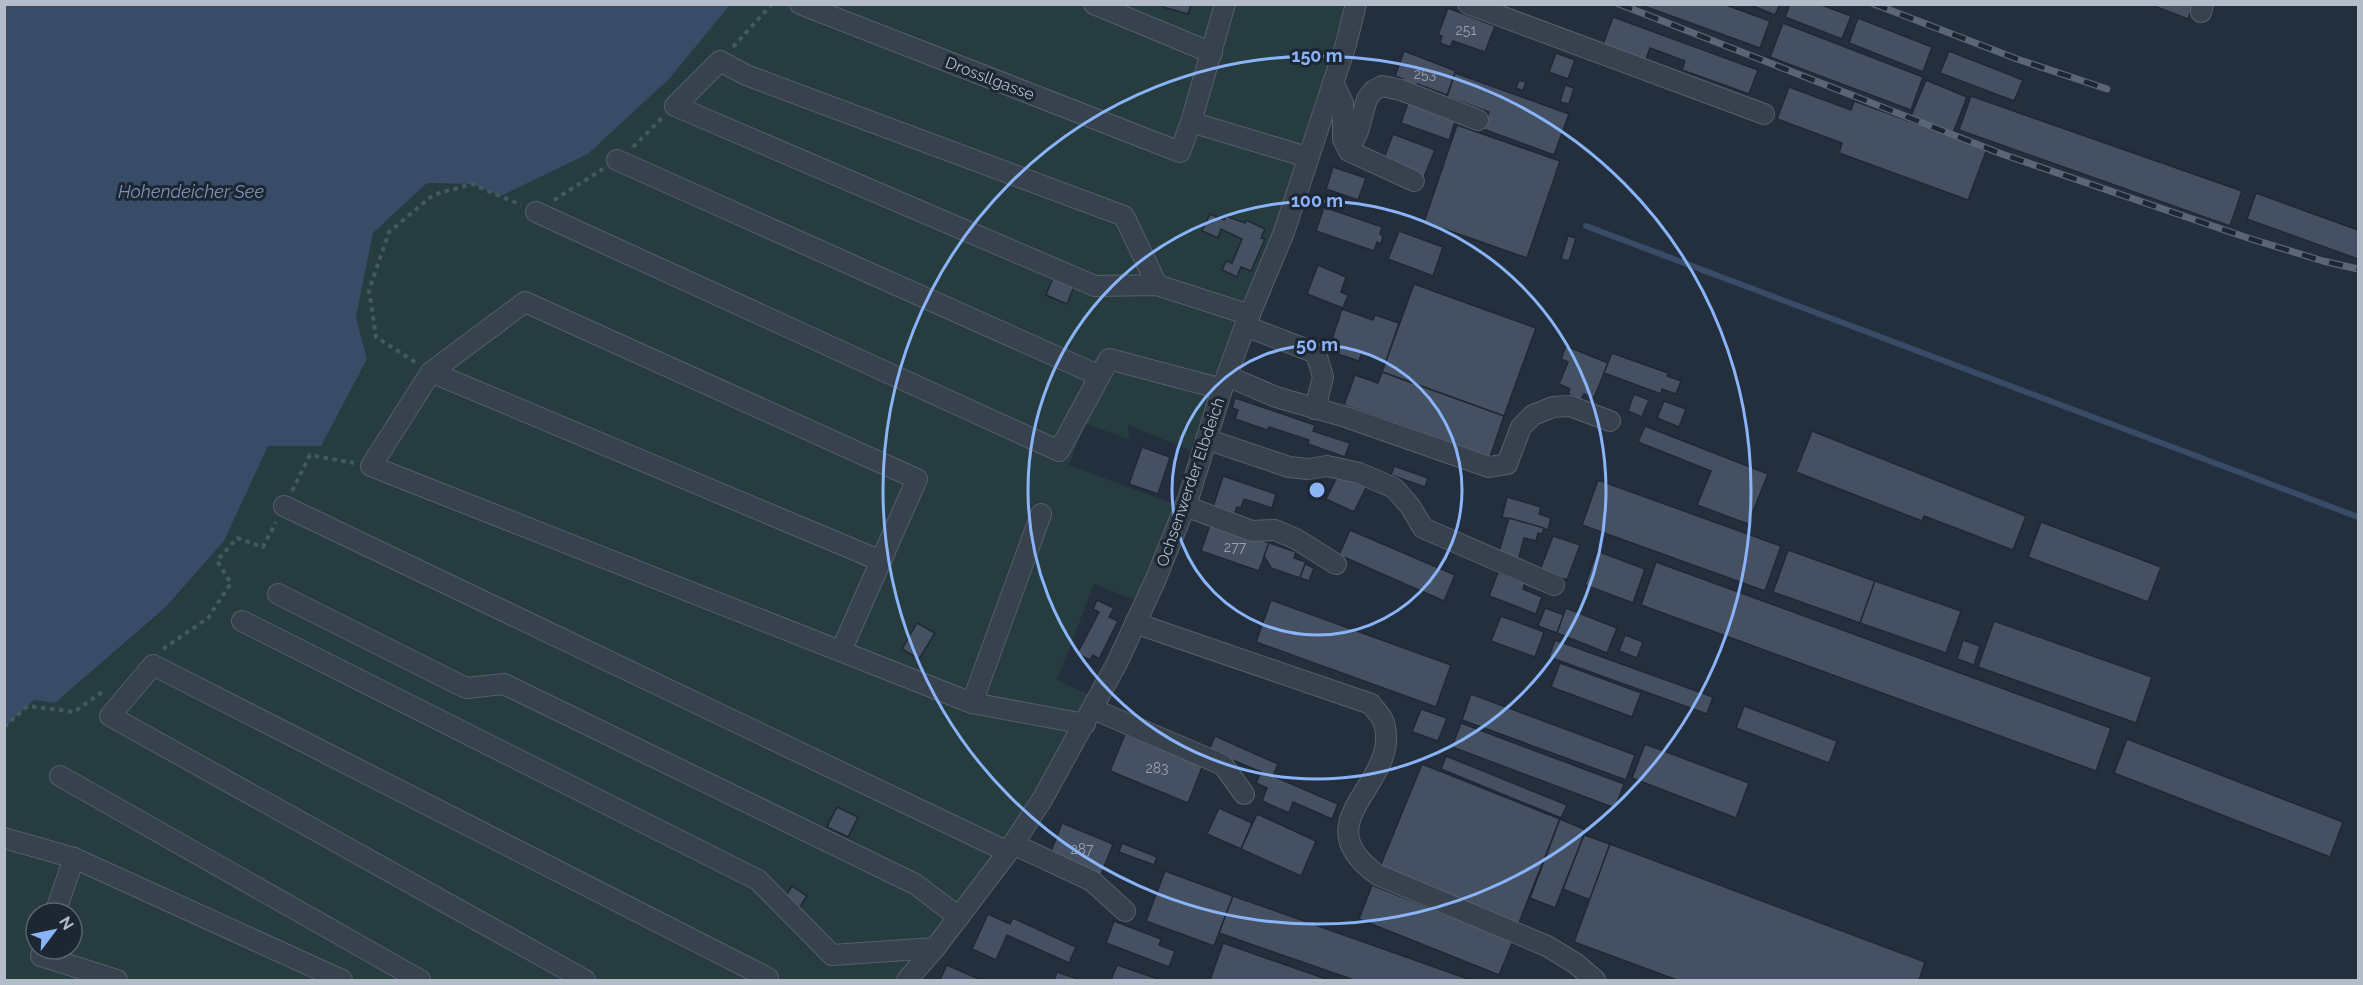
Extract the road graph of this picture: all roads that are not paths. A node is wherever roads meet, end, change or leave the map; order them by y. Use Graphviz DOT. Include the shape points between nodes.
graph roads {
  1 [pos="800,4"];
  2 [pos="1094,4"];
  3 [pos="1225,4"];
  4 [pos="1356,4"];
  5 [pos="1468,4"];
  6 [pos="1212,53"];
  7 [pos="1334,82"];
  8 [pos="1764,114"];
  9 [pos="1478,120"];
  10 [pos="1191,122"];
  11 [pos="1349,150"];
  12 [pos="1307,157"];
  13 [pos="617,160"];
  14 [pos="1414,181"];
  15 [pos="536,212"];
  16 [pos="1157,285"];
  17 [pos="1247,321"];
  18 [pos="431,372"];
  19 [pos="1100,376"];
  20 [pos="1224,383"];
  21 [pos="1315,410"];
  22 [pos="1610,421"];
  23 [pos="1206,439"];
  24 [pos="284,506"];
  25 [pos="1185,506"];
  26 [pos="1041,514"];
  27 [pos="881,561"];
  28 [pos="1336,564"];
  29 [pos="1554,585"];
  30 [pos="278,594"];
  31 [pos="243,621"];
  32 [pos="1135,623"];
  33 [pos="841,651"];
  34 [pos="972,703"];
  35 [pos="1089,716"];
  36 [pos="60,776"];
  37 [pos="1244,794"];
  38 [pos="4,838"];
  39 [pos="1011,848"];
  40 [pos="74,858"];
  41 [pos="59,901"];
  42 [pos="1125,911"];
  43 [pos="959,917"];
  44 [pos="935,948"];
  45 [pos="56,961"];
  46 [pos="117,981"];
  47 [pos="342,981"];
  48 [pos="420,981"];
  49 [pos="585,981"];
  50 [pos="767,981"];
  51 [pos="907,981"];
  52 [pos="1595,981"];
  1 -- 10 [label="street, Drossllgasse" via="1180,152"];
  2 -- 6 [label="street"];
  3 -- 6 [label="street"];
  4 -- 7 [label="street, Ochsenwerder Elbdeich"];
  5 -- 8 [label="street"];
  6 -- 10 [label="street"];
  7 -- 11 [label="street" via="1343,103 1343,139"];
  7 -- 12 [label="street, Ochsenwerder Elbdeich"];
  9 -- 11 [label="street" via="1382,86 1367,99"];
  10 -- 12 [label="street"];
  11 -- 14 [label="street"];
  12 -- 17 [label="street, Ochsenwerder Elbdeich" via="1284,232"];
  13 -- 19 [label="street"];
  15 -- 19 [label="street" via="1059,451"];
  16 -- 16 [label="street" via="1095,286 675,106 720,61 746,75 1124,216"];
  16 -- 17 [label="street"];
  17 -- 20 [label="street, Ochsenwerder Elbdeich"];
  17 -- 21 [label="street" via="1316,353 1323,376"];
  18 -- 27 [label="street"];
  18 -- 27 [label="street" via="525,302 917,479"];
  18 -- 33 [label="street" via="371,466"];
  19 -- 20 [label="street" via="1109,359"];
  20 -- 21 [label="street"];
  20 -- 23 [label="street, Ochsenwerder Elbdeich"];
  21 -- 22 [label="street" via="1489,467 1507,464 1521,427 1533,415 1552,407 1570,406"];
  23 -- 25 [label="street, Ochsenwerder Elbdeich"];
  23 -- 29 [label="street" via="1289,467 1326,466 1359,473 1394,488 1423,528"];
  24 -- 39 [label="street"];
  25 -- 28 [label="street" via="1252,531 1275,530"];
  25 -- 32 [label="street, Ochsenwerder Elbdeich"];
  26 -- 34 [label="street"];
  27 -- 33 [label="street"];
  30 -- 43 [label="street" via="466,688 504,684 915,884"];
  31 -- 44 [label="street" via="758,880 832,955"];
  32 -- 35 [label="street, Ochsenwerder Elbdeich"];
  32 -- 52 [label="street" via="1371,704 1383,720 1387,740 1379,765 1348,822 1349,844 1360,862 1378,875 1547,946"];
  33 -- 34 [label="street"];
  34 -- 35 [label="street"];
  35 -- 37 [label="street" via="1223,765"];
  35 -- 39 [label="street, Ochsenwerder Elbdeich"];
  36 -- 48 [label="street"];
  38 -- 40 [label="street"];
  39 -- 42 [label="street" via="1092,881"];
  39 -- 43 [label="street, Ochsenwerder Elbdeich"];
  40 -- 41 [label="street"];
  40 -- 47 [label="street"];
  43 -- 44 [label="street, Ochsenwerder Elbdeich"];
  44 -- 51 [label="street, Ochsenwerder Elbdeich"];
  45 -- 46 [label="street"];
  49 -- 50 [label="street" via="110,716 153,665 768,978"];
}
